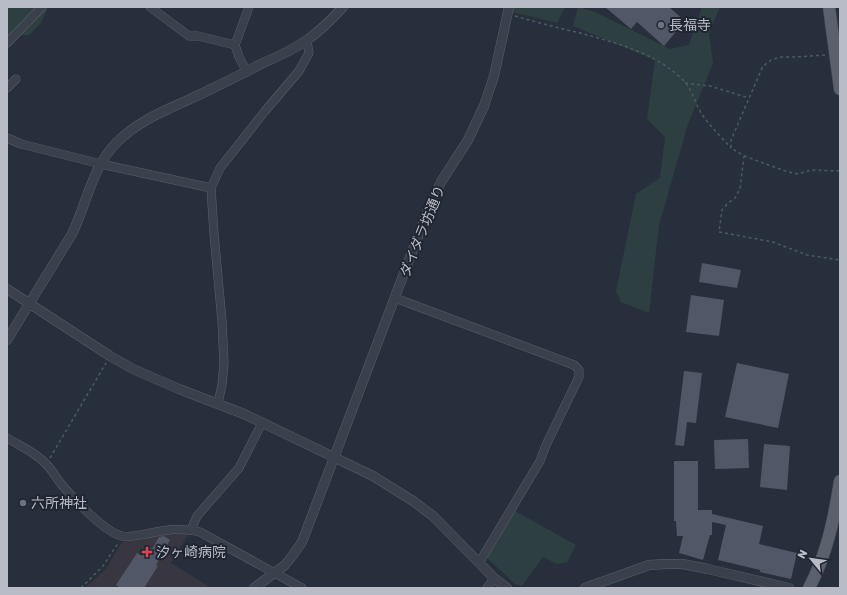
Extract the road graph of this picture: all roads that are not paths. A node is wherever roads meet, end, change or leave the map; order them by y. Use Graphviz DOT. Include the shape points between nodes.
graph roads {
  1 [pos="42,7"];
  2 [pos="150,7"];
  3 [pos="249,7"];
  4 [pos="343,7"];
  5 [pos="829,7"];
  6 [pos="508,11"];
  7 [pos="307,41"];
  8 [pos="7,43"];
  9 [pos="235,45"];
  10 [pos="247,72"];
  11 [pos="16,79"];
  12 [pos="7,88"];
  13 [pos="840,89"];
  14 [pos="7,138"];
  15 [pos="101,164"];
  16 [pos="211,188"];
  17 [pos="7,289"];
  18 [pos="395,298"];
  19 [pos="30,304"];
  20 [pos="7,340"];
  21 [pos="218,403"];
  22 [pos="262,423"];
  23 [pos="7,438"];
  24 [pos="334,458"];
  25 [pos="840,481"];
  26 [pos="191,530"];
  27 [pos="479,562"];
  28 [pos="274,572"];
  29 [pos="494,578"];
  30 [pos="254,588"];
  31 [pos="302,588"];
  32 [pos="487,588"];
  33 [pos="507,588"];
  34 [pos="584,588"];
  35 [pos="789,588"];
  36 [pos="809,588"];
  1 -- 8 [label="street"];
  2 -- 9 [label="street" via="189,36"];
  3 -- 9 [label="street"];
  4 -- 7 [label="street"];
  5 -- 13 [label="main road"];
  6 -- 18 [label="street, ダイダラ坊通り" via="494,76 484,106 468,140 441,182"];
  7 -- 10 [label="street"];
  7 -- 16 [label="street" via="309,53 299,71 220,168"];
  9 -- 10 [label="street"];
  10 -- 15 [label="street" via="158,113 134,127 116,142"];
  11 -- 12 [label="street"];
  14 -- 15 [label="street" via="21,144"];
  15 -- 16 [label="street"];
  15 -- 19 [label="street" via="72,234"];
  16 -- 21 [label="street" via="224,363"];
  17 -- 19 [label="street"];
  18 -- 24 [label="street, ダイダラ坊通り"];
  18 -- 27 [label="street" via="574,365 580,370 540,461"];
  19 -- 20 [label="street"];
  19 -- 21 [label="street" via="110,356 147,376"];
  21 -- 22 [label="street"];
  22 -- 24 [label="street"];
  22 -- 26 [label="street" via="239,468 197,516"];
  23 -- 26 [label="street" via="40,458 86,510 113,533 131,537 172,529"];
  24 -- 27 [label="street" via="373,476 413,501"];
  24 -- 28 [label="street, ダイダラ坊通り" via="302,542 284,565"];
  25 -- 36 [label="main road" via="833,525 821,564"];
  26 -- 28 [label="street" via="212,538"];
  27 -- 29 [label="street"];
  28 -- 30 [label="street, ダイダラ坊通り"];
  28 -- 31 [label="street"];
  29 -- 32 [label="street"];
  29 -- 33 [label="street"];
  34 -- 35 [label="street" via="649,566 666,564 708,568"];
}
